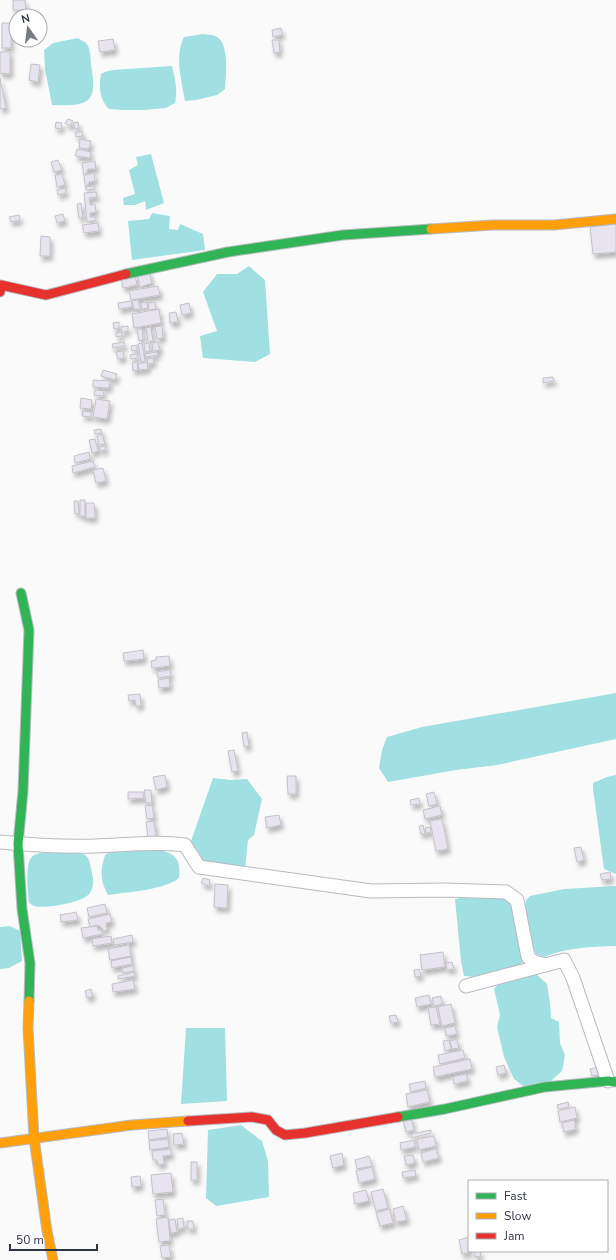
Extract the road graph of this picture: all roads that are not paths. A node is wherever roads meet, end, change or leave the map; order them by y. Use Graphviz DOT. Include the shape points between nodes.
graph roads {
  1 [pos="616,219"];
  2 [pos="0,292"];
  3 [pos="21,593"];
  4 [pos="0,842"];
  5 [pos="18,844"];
  6 [pos="546,965"];
  7 [pos="466,986"];
  8 [pos="612,1081"];
  9 [pos="34,1138"];
  10 [pos="0,1143"];
  11 [pos="53,1260"];
  1 -- 2 [label="street" via="554,225 493,225 343,235 228,252 136,271 46,295 1,285"];
  3 -- 5 [label="street" via="29,630 23,791"];
  4 -- 5 [label="street"];
  5 -- 6 [label="street" via="93,846 165,843 185,845 198,867 370,891 506,892 517,900 528,957 534,962"];
  5 -- 9 [label="street" via="22,909 30,963 28,1028"];
  6 -- 7 [label="street"];
  6 -- 8 [label="street" via="564,960"];
  8 -- 9 [label="street" via="545,1087 445,1109 306,1133 285,1135 276,1130 268,1120 252,1117 132,1125"];
  9 -- 10 [label="street"];
  9 -- 11 [label="street"];
}
